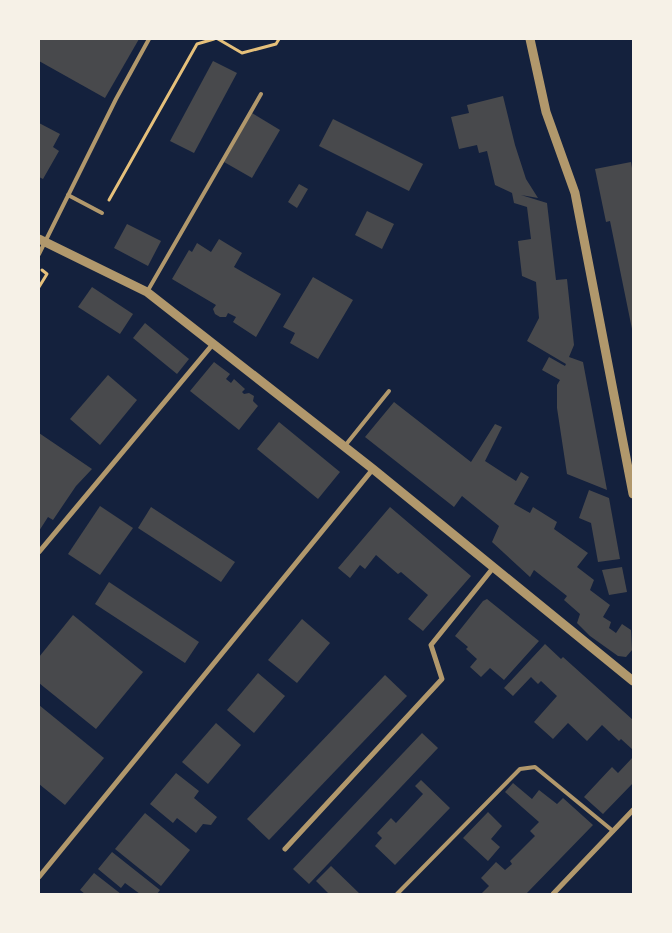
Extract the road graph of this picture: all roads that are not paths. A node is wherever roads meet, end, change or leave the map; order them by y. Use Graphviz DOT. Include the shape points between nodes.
graph roads {
  1 [pos="149,39"];
  2 [pos="530,39"];
  3 [pos="261,94"];
  4 [pos="68,195"];
  5 [pos="102,214"];
  6 [pos="42,240"];
  7 [pos="39,254"];
  8 [pos="147,292"];
  9 [pos="213,344"];
  10 [pos="389,391"];
  11 [pos="344,447"];
  12 [pos="374,469"];
  13 [pos="633,494"];
  14 [pos="39,552"];
  15 [pos="493,568"];
  16 [pos="633,681"];
  17 [pos="633,810"];
  18 [pos="613,831"];
  19 [pos="286,849"];
  20 [pos="39,877"];
  21 [pos="397,894"];
  22 [pos="553,894"];
  1 -- 4 [label="lane"];
  2 -- 13 [label="street" via="546,112 575,193"];
  3 -- 8 [label="lane"];
  4 -- 5 [label="lane"];
  4 -- 6 [label="lane"];
  6 -- 7 [label="lane"];
  6 -- 8 [label="street"];
  8 -- 9 [label="street"];
  9 -- 11 [label="street"];
  9 -- 14 [label="street"];
  10 -- 11 [label="lane"];
  11 -- 12 [label="street"];
  12 -- 15 [label="street"];
  12 -- 20 [label="street"];
  15 -- 16 [label="street"];
  15 -- 19 [label="street" via="431,645 442,680"];
  17 -- 18 [label="street"];
  18 -- 21 [label="lane" via="535,767 520,768"];
  18 -- 22 [label="street"];
}
